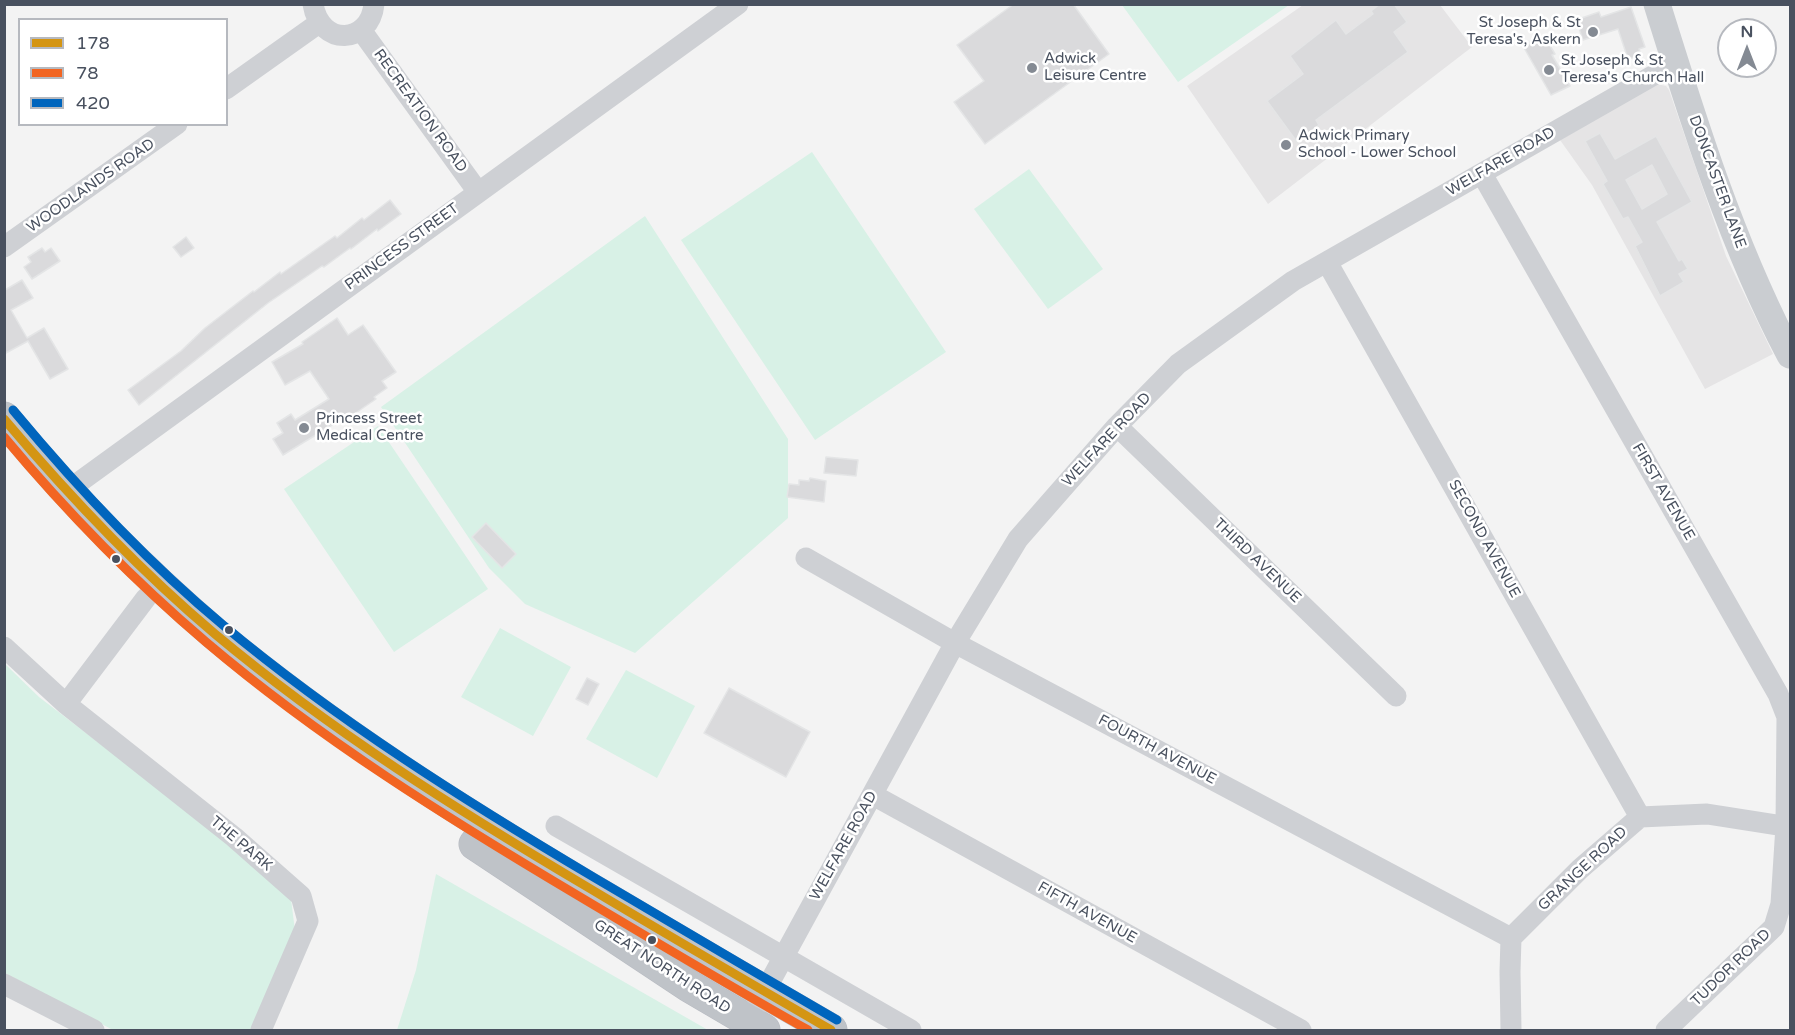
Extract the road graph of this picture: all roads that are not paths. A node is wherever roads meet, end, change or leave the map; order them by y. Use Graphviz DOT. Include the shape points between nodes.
graph roads {
  1 [pos="374,4"];
  2 [pos="738,4"];
  3 [pos="1657,4"];
  4 [pos="316,14"];
  5 [pos="361,30"];
  6 [pos="1675,63"];
  7 [pos="228,87"];
  8 [pos="174,126"];
  9 [pos="1482,174"];
  10 [pos="478,192"];
  11 [pos="4,247"];
  12 [pos="1327,262"];
  13 [pos="1791,355"];
  14 [pos="4,418"];
  15 [pos="1117,426"];
  16 [pos="4,448"];
  17 [pos="67,491"];
  18 [pos="806,558"];
  19 [pos="146,598"];
  20 [pos="955,643"];
  21 [pos="4,647"];
  22 [pos="1396,696"];
  23 [pos="66,704"];
  24 [pos="873,795"];
  25 [pos="1640,817"];
  26 [pos="556,826"];
  27 [pos="1789,826"];
  28 [pos="1512,938"];
  29 [pos="783,957"];
  30 [pos="4,984"];
  31 [pos="764,992"];
  32 [pos="756,1026"];
  33 [pos="94,1030"];
  34 [pos="261,1030"];
  35 [pos="831,1030"];
  36 [pos="911,1030"];
  37 [pos="1301,1030"];
  38 [pos="1511,1030"];
  39 [pos="1666,1030"];
  1 -- 5 [label="street" via="372,17"];
  2 -- 10 [label="street, PRINCESS STREET"];
  3 -- 6 [label="main road, DONCASTER LANE"];
  4 -- 5 [label="street" via="327,31 337,35 347,36"];
  4 -- 7 [label="street"];
  5 -- 10 [label="street, RECREATION ROAD"];
  6 -- 9 [label="street, WELFARE ROAD"];
  6 -- 13 [label="main road, DONCASTER LANE" via="1738,245"];
  8 -- 11 [label="street, WOODLANDS ROAD"];
  9 -- 12 [label="street, WELFARE ROAD"];
  9 -- 27 [label="street, FIRST AVENUE" via="1779,694 1787,717"];
  10 -- 17 [label="street, PRINCESS STREET"];
  12 -- 15 [label="street, WELFARE ROAD" via="1293,281 1178,364"];
  12 -- 25 [label="street, SECOND AVENUE"];
  14 -- 17 [label="highway, GREAT NORTH ROAD"];
  15 -- 20 [label="street, WELFARE ROAD" via="1018,539"];
  15 -- 22 [label="street, THIRD AVENUE"];
  16 -- 19 [label="highway, GREAT NORTH ROAD"];
  17 -- 31 [label="highway, GREAT NORTH ROAD" via="207,627 348,735 515,845"];
  18 -- 20 [label="street, FOURTH AVENUE"];
  19 -- 23 [label="street"];
  19 -- 32 [label="highway, GREAT NORTH ROAD" via="201,648 297,723 660,967"];
  20 -- 24 [label="street, WELFARE ROAD"];
  20 -- 28 [label="street, FOURTH AVENUE"];
  21 -- 23 [label="street, THE PARK"];
  23 -- 34 [label="street, THE PARK" via="234,837 301,896 308,921"];
  24 -- 29 [label="street, WELFARE ROAD"];
  24 -- 37 [label="street, FIFTH AVENUE"];
  25 -- 27 [label="street, GRANGE ROAD" via="1707,814"];
  25 -- 28 [label="street, GRANGE ROAD" via="1580,869"];
  26 -- 29 [label="street"];
  27 -- 39 [label="street, TUDOR ROAD" via="1781,904 1774,927"];
  28 -- 38 [label="street"];
  29 -- 31 [label="street, WELFARE ROAD"];
  29 -- 36 [label="street"];
  30 -- 33 [label="street"];
  31 -- 32 [label="street, WELFARE ROAD"];
  31 -- 35 [label="highway, GREAT NORTH ROAD"];
}
